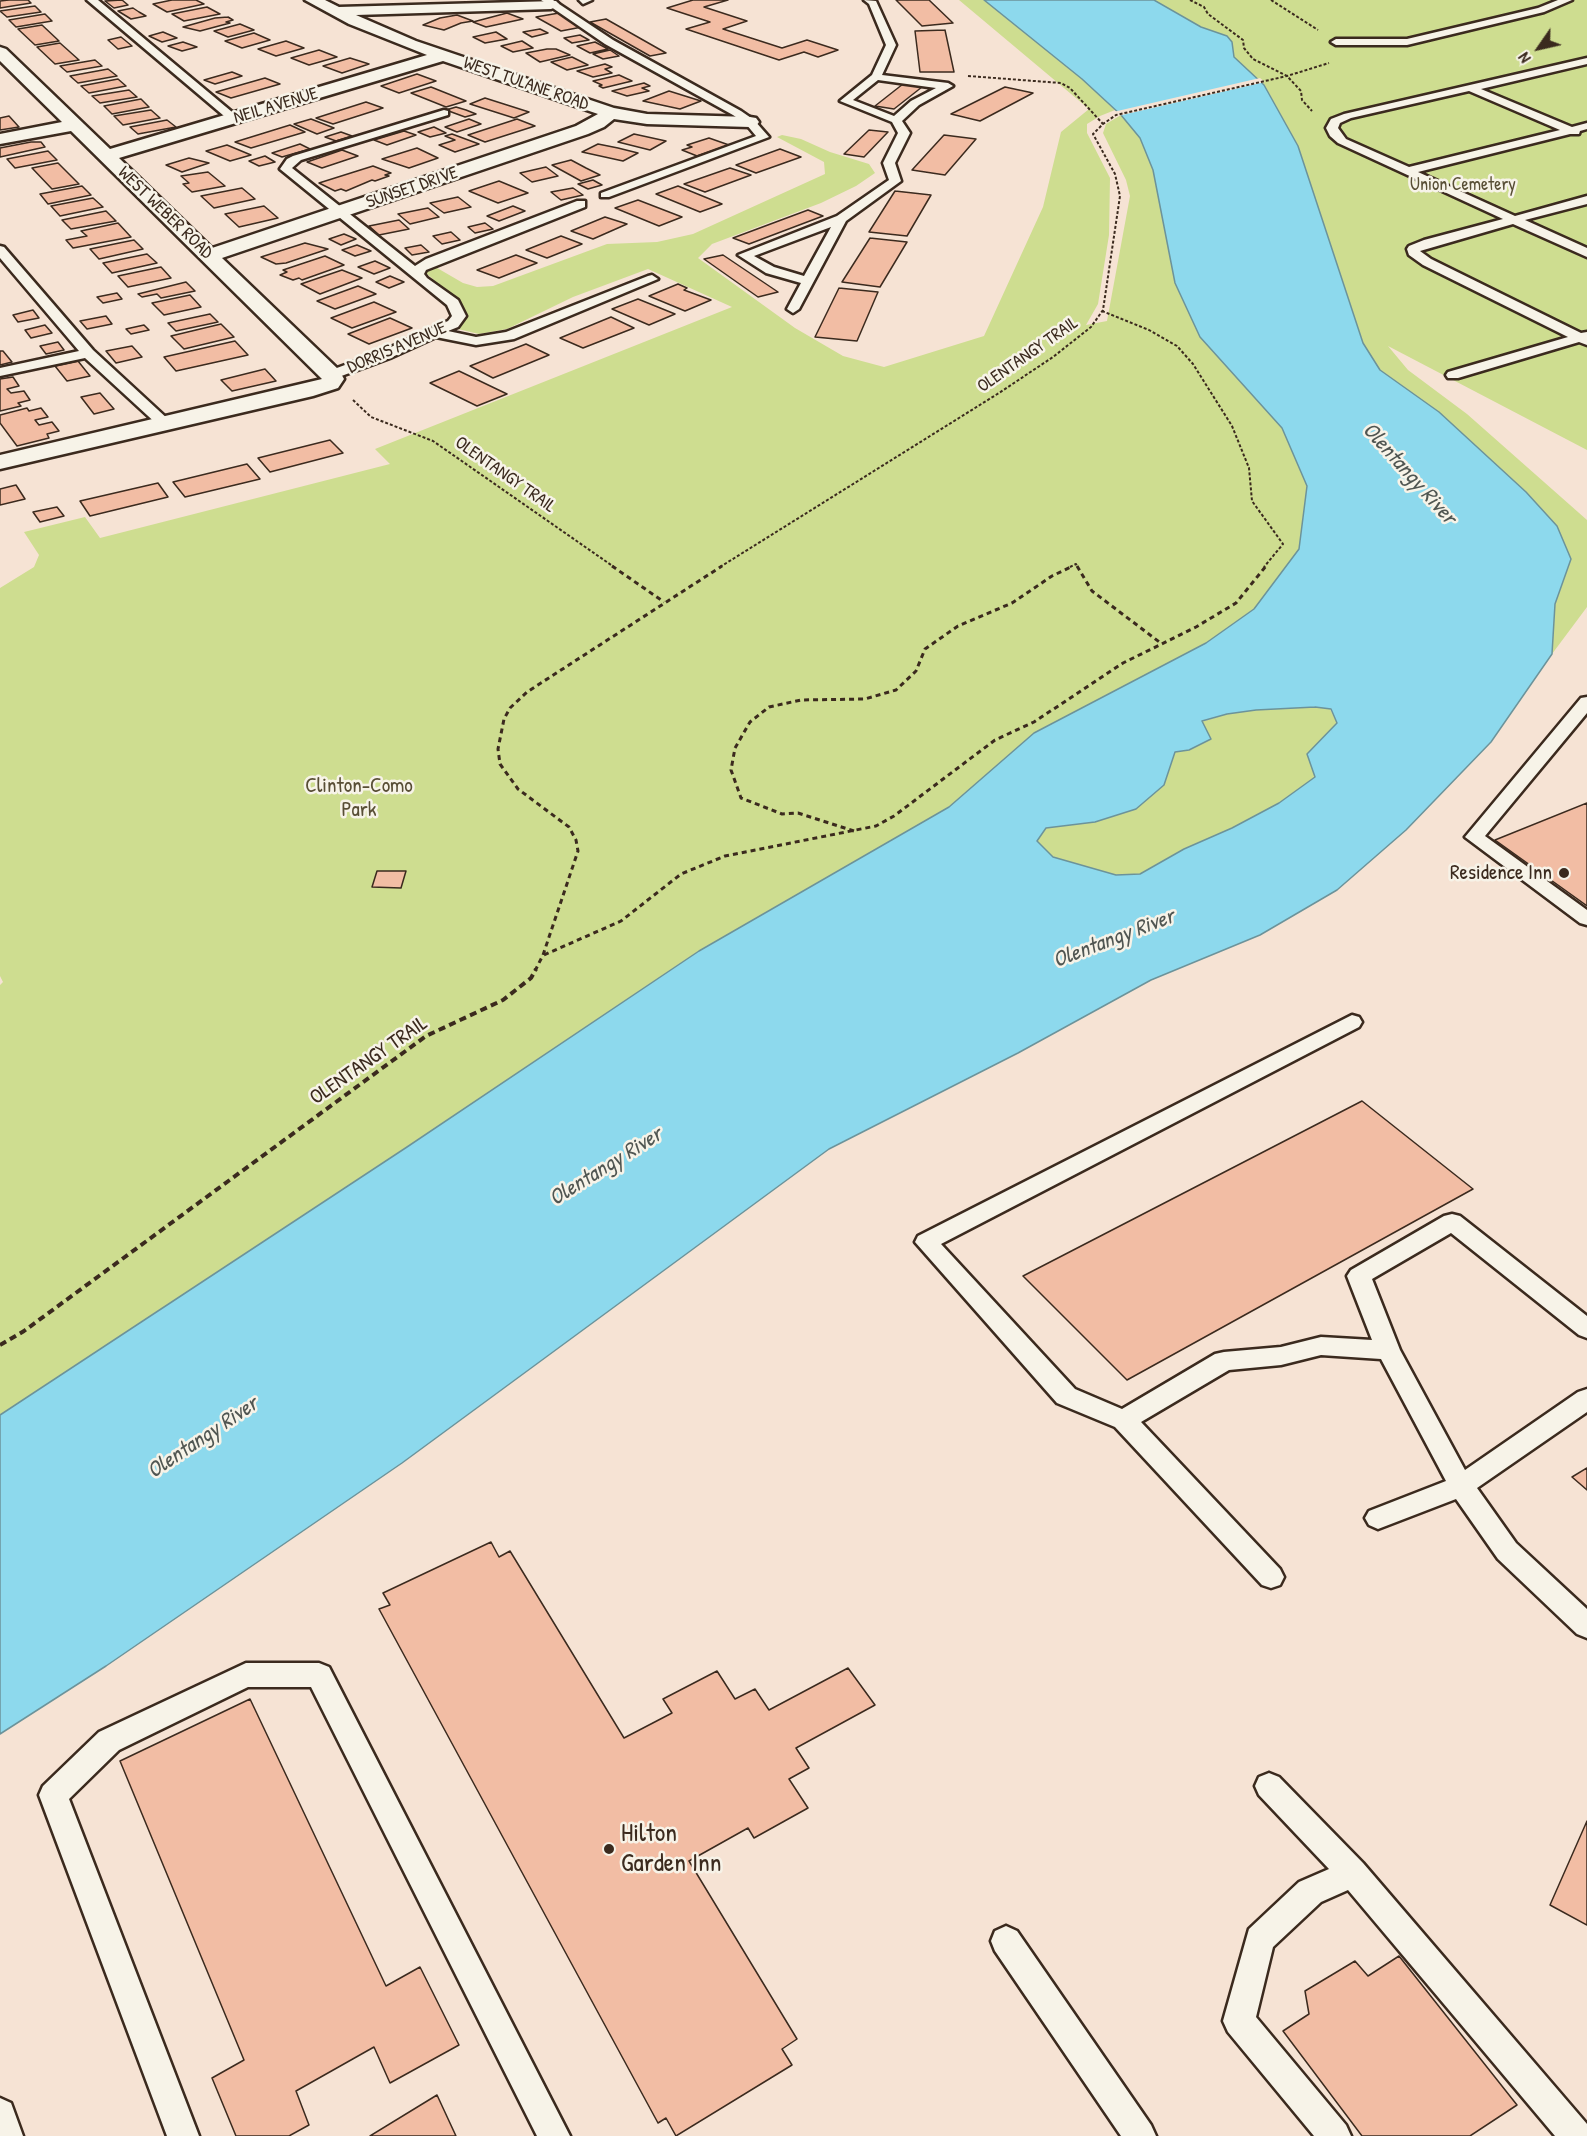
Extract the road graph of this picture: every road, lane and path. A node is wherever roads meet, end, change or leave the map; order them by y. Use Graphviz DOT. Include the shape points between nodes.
graph roads {
  1 [pos="92,0"];
  2 [pos="313,0"];
  3 [pos="869,0"];
  4 [pos="1190,0"];
  5 [pos="1567,0"];
  6 [pos="548,2"];
  7 [pos="334,11"];
  8 [pos="1336,42"];
  9 [pos="0,52"];
  10 [pos="444,55"];
  11 [pos="1587,61"];
  12 [pos="968,76"];
  13 [pos="1287,76"];
  14 [pos="876,77"];
  15 [pos="1470,88"];
  16 [pos="444,113"];
  17 [pos="611,113"];
  18 [pos="234,119"];
  19 [pos="896,120"];
  20 [pos="1335,121"];
  21 [pos="750,122"];
  22 [pos="1103,124"];
  23 [pos="75,125"];
  24 [pos="1587,126"];
  25 [pos="1571,130"];
  26 [pos="1587,136"];
  27 [pos="0,139"];
  28 [pos="107,156"];
  29 [pos="1407,171"];
  30 [pos="605,195"];
  31 [pos="1587,200"];
  32 [pos="581,204"];
  33 [pos="1561,207"];
  34 [pos="1587,210"];
  35 [pos="339,213"];
  36 [pos="841,219"];
  37 [pos="1515,219"];
  38 [pos="0,250"];
  39 [pos="1587,253"];
  40 [pos="209,256"];
  41 [pos="418,274"];
  42 [pos="652,279"];
  43 [pos="808,281"];
  44 [pos="793,309"];
  45 [pos="1102,311"];
  46 [pos="436,333"];
  47 [pos="1585,338"];
  48 [pos="88,353"];
  49 [pos="0,372"];
  50 [pos="1453,375"];
  51 [pos="327,380"];
  52 [pos="165,424"];
  53 [pos="0,462"];
  54 [pos="664,602"];
  55 [pos="1162,644"];
  56 [pos="1587,702"];
  57 [pos="855,831"];
  58 [pos="1587,919"];
  59 [pos="543,955"];
  60 [pos="1352,1022"];
  61 [pos="1587,1329"];
  62 [pos="0,1345"];
  63 [pos="1388,1350"];
  64 [pos="1587,1399"];
  65 [pos="1124,1420"];
  66 [pos="1461,1486"];
  67 [pos="1378,1518"];
  68 [pos="1271,1577"];
  69 [pos="1587,1626"];
  70 [pos="1269,1786"];
  71 [pos="1353,1873"];
  72 [pos="1006,1941"];
  73 [pos="0,2114"];
  74 [pos="7,2136"];
  75 [pos="183,2136"];
  76 [pos="554,2136"];
  77 [pos="1140,2136"];
  78 [pos="1335,2136"];
  79 [pos="1576,2136"];
  1 -- 18 [label="lane"];
  2 -- 7 [label="street, WEST TULANE ROAD"];
  3 -- 14 [label="lane" via="891,45"];
  4 -- 13 [label="path" via="1243,40 1252,59"];
  5 -- 8 [label="lane" via="1541,10 1407,42"];
  6 -- 7 [label="street"];
  6 -- 21 [label="lane" via="609,42"];
  7 -- 10 [label="street, WEST TULANE ROAD"];
  9 -- 23 [label="street, WEST WEBER ROAD"];
  10 -- 17 [label="street, WEST TULANE ROAD"];
  10 -- 18 [label="street, NEIL AVENUE"];
  11 -- 15 [label="lane"];
  12 -- 22 [label="path" via="1060,83 1070,88"];
  13 -- 20 [label="path" via="1312,111"];
  13 -- 22 [label="path" via="1116,115"];
  14 -- 19 [label="lane" via="845,101"];
  14 -- 19 [label="lane" via="948,86 915,103"];
  15 -- 20 [label="lane"];
  15 -- 25 [label="lane"];
  16 -- 35 [label="lane" via="291,161 288,173"];
  17 -- 21 [label="street, WEST TULANE ROAD" via="647,119"];
  17 -- 35 [label="street, SUNSET DRIVE" via="582,130"];
  18 -- 28 [label="street, NEIL AVENUE"];
  19 -- 36 [label="lane" via="904,133 889,163 895,181"];
  20 -- 29 [label="lane" via="1334,134 1342,141"];
  21 -- 30 [label="lane" via="763,137"];
  22 -- 45 [label="path, OLENTANGY TRAIL" via="1093,134 1115,174 1120,196"];
  23 -- 27 [label="street"];
  23 -- 28 [label="street, WEST WEBER ROAD"];
  24 -- 25 [label="lane"];
  25 -- 26 [label="lane"];
  25 -- 29 [label="lane"];
  28 -- 40 [label="street, WEST WEBER ROAD"];
  29 -- 37 [label="lane"];
  31 -- 33 [label="lane"];
  32 -- 41 [label="lane" via="430,262"];
  33 -- 34 [label="lane"];
  33 -- 37 [label="lane"];
  35 -- 40 [label="street, SUNSET DRIVE"];
  35 -- 41 [label="lane"];
  36 -- 43 [label="lane"];
  36 -- 43 [label="lane" via="744,255 770,270"];
  37 -- 39 [label="lane"];
  37 -- 47 [label="lane" via="1413,249 1415,255"];
  38 -- 48 [label="lane"];
  40 -- 51 [label="street, WEST WEBER ROAD"];
  41 -- 46 [label="lane, DORRIS AVENUE" via="453,303 459,316"];
  42 -- 46 [label="lane" via="509,336 476,341"];
  43 -- 44 [label="lane"];
  45 -- 54 [label="path, OLENTANGY TRAIL" via="1091,327 1053,357"];
  45 -- 55 [label="path" via="1177,346 1193,364 1232,426 1249,468 1252,501 1283,544 1236,603"];
  46 -- 51 [label="lane, DORRIS AVENUE"];
  47 -- 50 [label="lane"];
  48 -- 49 [label="lane"];
  48 -- 52 [label="lane"];
  51 -- 52 [label="street, DORRIS AVENUE"];
  51 -- 54 [label="path, OLENTANGY TRAIL" via="371,417 433,441"];
  52 -- 53 [label="street, DORRIS AVENUE"];
  54 -- 59 [label="path, OLENTANGY TRAIL" via="527,693 504,719 498,749 507,777 568,826 578,851"];
  55 -- 57 [label="path" via="1114,669 1034,722 995,740 894,816"];
  55 -- 57 [label="path" via="1092,591 1076,564 1012,603 958,626 925,649 916,671 896,690 865,699 780,704 769,707 750,722 735,748 731,770 741,798 782,814 798,813"];
  56 -- 58 [label="lane" via="1473,837"];
  57 -- 59 [label="path" via="725,856 681,874 621,921"];
  59 -- 62 [label="path, OLENTANGY TRAIL" via="520,989 426,1036"];
  60 -- 65 [label="lane" via="926,1242 1066,1396"];
  61 -- 63 [label="lane" via="1452,1222 1359,1276"];
  63 -- 65 [label="lane" via="1321,1346 1281,1356 1224,1360"];
  63 -- 66 [label="lane"];
  64 -- 66 [label="lane"];
  65 -- 68 [label="lane"];
  66 -- 67 [label="lane"];
  66 -- 69 [label="lane" via="1507,1551"];
  70 -- 71 [label="lane"];
  71 -- 78 [label="lane" via="1310,1892 1260,1939 1239,2021"];
  71 -- 79 [label="lane"];
  72 -- 77 [label="lane"];
  73 -- 74 [label="lane"];
  75 -- 76 [label="lane" via="53,1795 109,1741 246,1675 319,1676"];
}
